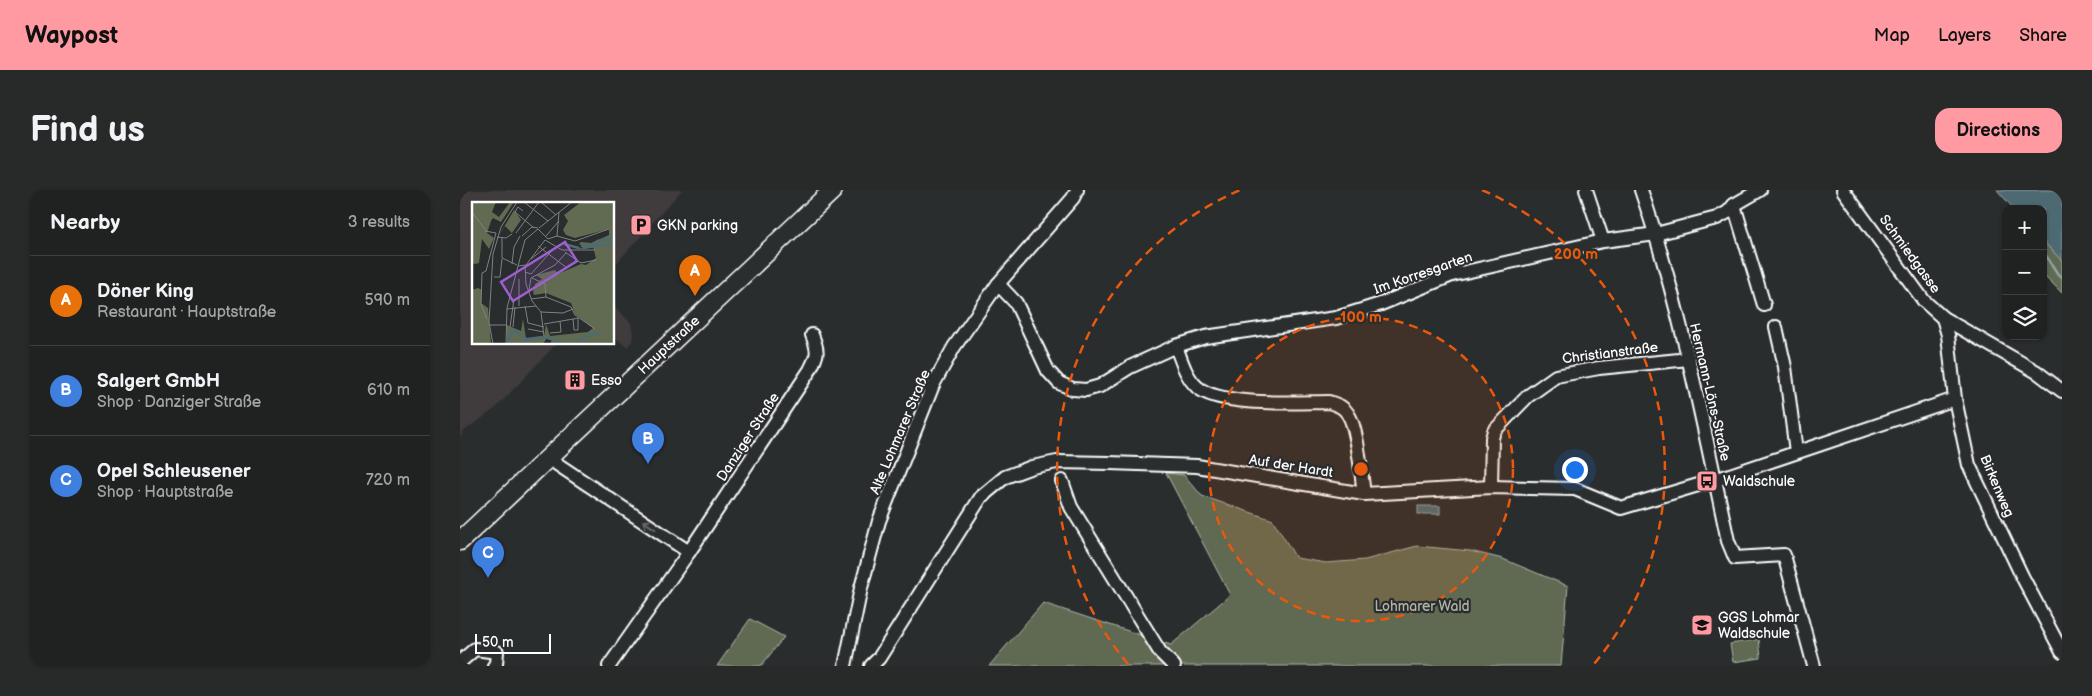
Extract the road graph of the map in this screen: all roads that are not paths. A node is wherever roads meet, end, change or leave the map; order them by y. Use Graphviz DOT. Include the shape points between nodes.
graph roads {
  1 [pos="833,190"];
  2 [pos="1077,190"];
  3 [pos="1586,190"];
  4 [pos="1641,190"];
  5 [pos="1760,190"];
  6 [pos="1843,190"];
  7 [pos="1734,205"];
  8 [pos="1656,234"];
  9 [pos="1603,241"];
  10 [pos="998,284"];
  11 [pos="1764,306"];
  12 [pos="1943,318"];
  13 [pos="1776,328"];
  14 [pos="812,335"];
  15 [pos="1176,346"];
  16 [pos="1689,359"];
  17 [pos="2062,391"];
  18 [pos="1955,399"];
  19 [pos="1796,452"];
  20 [pos="548,458"];
  21 [pos="1716,480"];
  22 [pos="1062,481"];
  23 [pos="1490,487"];
  24 [pos="1364,494"];
  25 [pos="460,541"];
  26 [pos="689,552"];
  27 [pos="2062,652"];
  28 [pos="461,664"];
  29 [pos="494,666"];
  30 [pos="609,666"];
  31 [pos="845,666"];
  32 [pos="871,666"];
  33 [pos="1174,666"];
  34 [pos="1814,666"];
  1 -- 20 [label="main road, Hauptstraße"];
  2 -- 10 [label="street, Alte Lohmarer Straße"];
  3 -- 9 [label="street"];
  4 -- 8 [label="street, Hermann-Löns-Straße"];
  5 -- 7 [label="street, Im Korresgarten"];
  6 -- 12 [label="street, Schmiedgasse" via="1924,301"];
  7 -- 8 [label="street, Im Korresgarten" via="1717,218"];
  7 -- 11 [label="street"];
  8 -- 9 [label="street, Im Korresgarten"];
  8 -- 16 [label="street, Hermann-Löns-Straße"];
  9 -- 15 [label="street, Im Korresgarten" via="1452,275 1381,304 1336,318 1205,337"];
  10 -- 15 [label="street, Im Korresgarten" via="1016,303 1048,371 1059,383 1073,389 1100,386 1130,367"];
  10 -- 31 [label="street, Alte Lohmarer Straße" via="954,347 933,385 879,521"];
  12 -- 17 [label="street, Schmiedgasse" via="2037,372"];
  12 -- 18 [label="street, Birkenweg"];
  13 -- 19 [label="street" via="1785,366"];
  14 -- 26 [label="street, Danziger Straße" via="818,350 810,370"];
  15 -- 24 [label="street" via="1197,387 1216,397 1329,402 1341,406 1349,414 1357,444"];
  16 -- 21 [label="street, Hermann-Löns-Straße"];
  16 -- 23 [label="street, Christianstraße" via="1556,376 1528,396 1494,430"];
  18 -- 19 [label="street, Auf der Hardt"];
  18 -- 27 [label="street, Birkenweg" via="1970,465"];
  19 -- 21 [label="street, Auf der Hardt"];
  20 -- 25 [label="main road, Hauptstraße"];
  26 -- 20 [label="street, one-way"];
  21 -- 23 [label="street, Auf der Hardt" via="1621,508 1575,489"];
  21 -- 34 [label="street, Hermann-Löns-Straße" via="1728,541 1735,558 1784,555"];
  22 -- 33 [label="street" via="1071,507 1160,652"];
  23 -- 24 [label="street, Auf der Hardt"];
  24 -- 32 [label="street, Auf der Hardt" via="1197,466 1058,462 1032,467 1005,477 981,496"];
  26 -- 30 [label="street, Danziger Straße"];
  28 -- 29 [label="street" via="475,649 497,652"];
}
